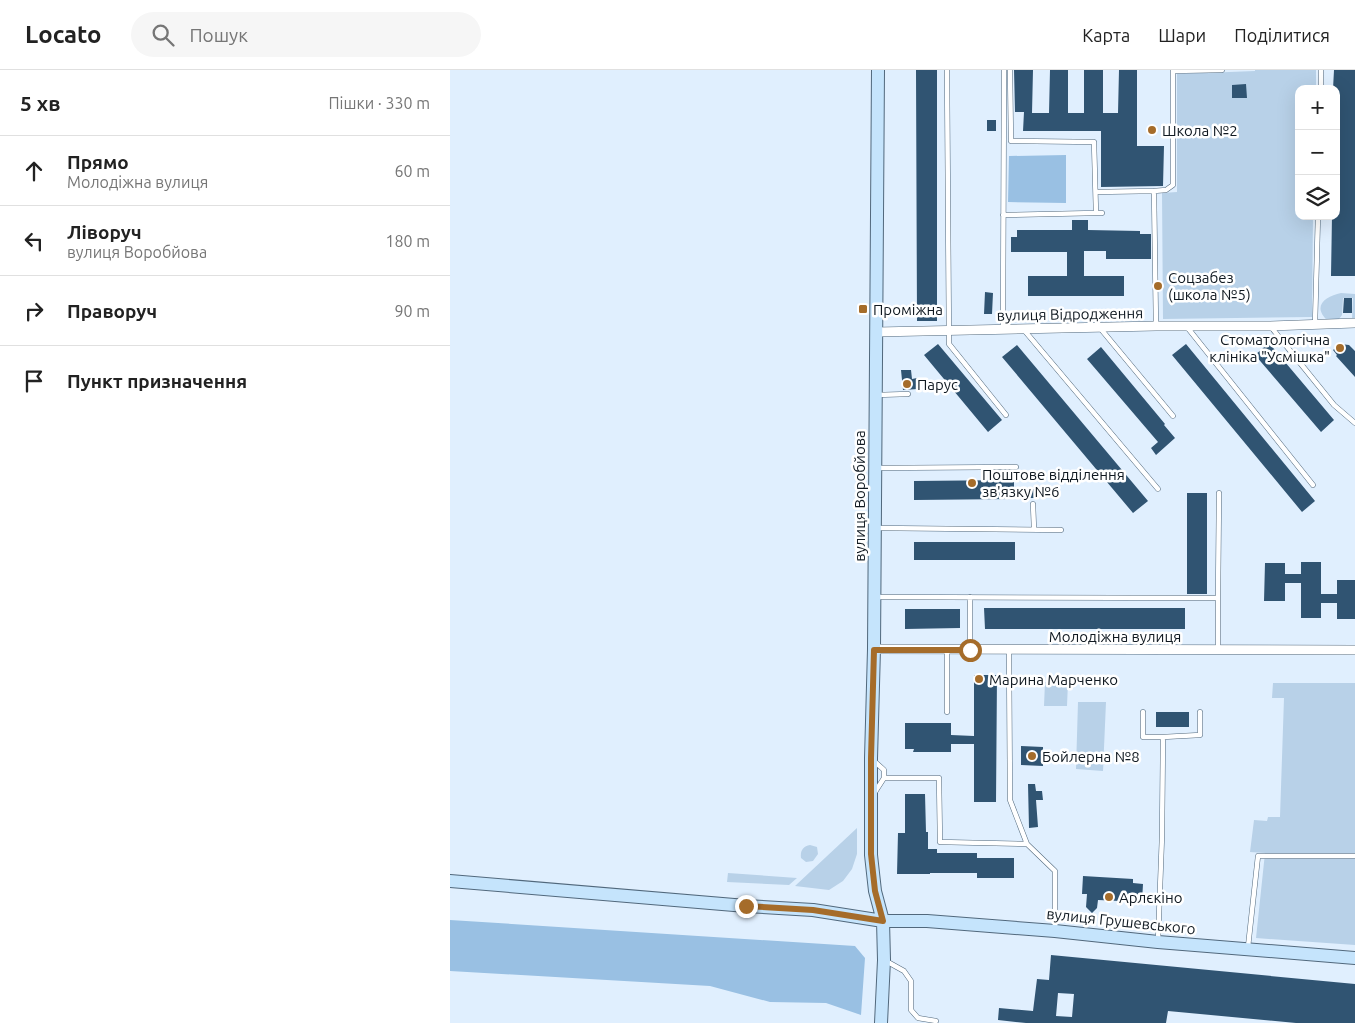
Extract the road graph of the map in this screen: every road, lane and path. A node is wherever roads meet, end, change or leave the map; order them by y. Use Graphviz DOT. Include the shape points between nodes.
graph roads {
  1 [pos="878,70"];
  2 [pos="947,70"];
  3 [pos="1004,70"];
  4 [pos="1010,70"];
  5 [pos="1222,70"];
  6 [pos="1321,70"];
  7 [pos="1173,71"];
  8 [pos="1321,85"];
  9 [pos="1154,191"];
  10 [pos="1096,192"];
  11 [pos="1003,215"];
  12 [pos="1318,220"];
  13 [pos="1355,323"];
  14 [pos="1315,324"];
  15 [pos="1156,326"];
  16 [pos="1186,326"];
  17 [pos="1270,326"];
  18 [pos="1099,327"];
  19 [pos="1003,329"];
  20 [pos="1023,329"];
  21 [pos="949,330"];
  22 [pos="876,332"];
  23 [pos="908,394"];
  24 [pos="876,395"];
  25 [pos="1006,415"];
  26 [pos="1173,416"];
  27 [pos="1355,423"];
  28 [pos="1016,467"];
  29 [pos="876,468"];
  30 [pos="1313,485"];
  31 [pos="1158,489"];
  32 [pos="1219,493"];
  33 [pos="1033,504"];
  34 [pos="875,528"];
  35 [pos="1034,529"];
  36 [pos="1061,530"];
  37 [pos="875,597"];
  38 [pos="970,597"];
  39 [pos="1218,598"];
  40 [pos="874,650"];
  41 [pos="947,650"];
  42 [pos="970,650"];
  43 [pos="1009,650"];
  44 [pos="1218,650"];
  45 [pos="1355,650"];
  46 [pos="947,712"];
  47 [pos="1143,712"];
  48 [pos="1200,712"];
  49 [pos="1163,737"];
  50 [pos="871,758"];
  51 [pos="884,778"];
  52 [pos="871,797"];
  53 [pos="1027,844"];
  54 [pos="1355,856"];
  55 [pos="450,881"];
  56 [pos="883,921"];
  57 [pos="1055,931"];
  58 [pos="1158,942"];
  59 [pos="1248,949"];
  60 [pos="1355,958"];
  61 [pos="884,960"];
  62 [pos="936,1021"];
  63 [pos="881,1023"];
  1 -- 22 [label="main road, вулиця Воробйова"];
  2 -- 21 [label="lane"];
  3 -- 11 [label="lane"];
  4 -- 10 [label="lane" via="1011,141 1094,142"];
  5 -- 7 [label="lane"];
  6 -- 8 [label="lane"];
  7 -- 9 [label="lane" via="1173,185 1166,190"];
  9 -- 10 [label="lane"];
  9 -- 15 [label="lane"];
  10 -- 11 [label="lane" via="1099,213"];
  11 -- 19 [label="lane"];
  12 -- 14 [label="lane"];
  13 -- 14 [label="street, вулиця Відродження"];
  14 -- 17 [label="street, вулиця Відродження"];
  15 -- 16 [label="street, вулиця Відродження"];
  15 -- 18 [label="street, вулиця Відродження"];
  16 -- 17 [label="street, вулиця Відродження"];
  16 -- 30 [label="lane"];
  17 -- 27 [label="lane" via="1334,404"];
  18 -- 20 [label="street, вулиця Відродження"];
  18 -- 26 [label="lane"];
  19 -- 20 [label="street, вулиця Відродження"];
  19 -- 21 [label="street, вулиця Відродження"];
  20 -- 31 [label="lane"];
  21 -- 22 [label="street, вулиця Відродження"];
  21 -- 25 [label="lane" via="949,344"];
  22 -- 24 [label="main road, вулиця Воробйова"];
  23 -- 24 [label="lane"];
  24 -- 29 [label="main road, вулиця Воробйова"];
  28 -- 29 [label="lane"];
  29 -- 34 [label="main road, вулиця Воробйова"];
  32 -- 39 [label="lane"];
  33 -- 35 [label="lane"];
  34 -- 35 [label="lane"];
  34 -- 37 [label="main road, вулиця Воробйова"];
  35 -- 36 [label="lane"];
  37 -- 38 [label="lane"];
  37 -- 40 [label="main road, вулиця Воробйова"];
  38 -- 39 [label="lane"];
  38 -- 42 [label="lane"];
  39 -- 44 [label="lane"];
  40 -- 41 [label="street, Молодіжна вулиця"];
  40 -- 50 [label="main road, вулиця Воробйова"];
  41 -- 42 [label="street, Молодіжна вулиця"];
  41 -- 46 [label="lane"];
  42 -- 43 [label="street, Молодіжна вулиця"];
  43 -- 44 [label="street, Молодіжна вулиця"];
  43 -- 53 [label="lane" via="1010,800"];
  44 -- 45 [label="street, Молодіжна вулиця"];
  47 -- 49 [label="lane" via="1143,737"];
  48 -- 49 [label="lane" via="1200,735"];
  49 -- 58 [label="lane"];
  50 -- 51 [label="lane" via="884,770"];
  50 -- 52 [label="main road, вулиця Воробйова"];
  51 -- 52 [label="lane"];
  51 -- 53 [label="lane" via="939,778 940,842"];
  52 -- 56 [label="main road, вулиця Воробйова" via="871,854 875,891"];
  53 -- 57 [label="lane" via="1055,871"];
  54 -- 59 [label="lane" via="1258,856"];
  55 -- 56 [label="main road, вулиця Грушевського" via="813,910"];
  56 -- 57 [label="main road, вулиця Грушевського"];
  56 -- 61 [label="main road, вулиця Воробйова"];
  57 -- 58 [label="main road, вулиця Грушевського"];
  58 -- 59 [label="main road, вулиця Грушевського"];
  59 -- 60 [label="main road, вулиця Грушевського"];
  61 -- 62 [label="lane" via="904,971 911,981 911,1010 918,1018"];
  61 -- 63 [label="main road, вулиця Воробйова"];
}
